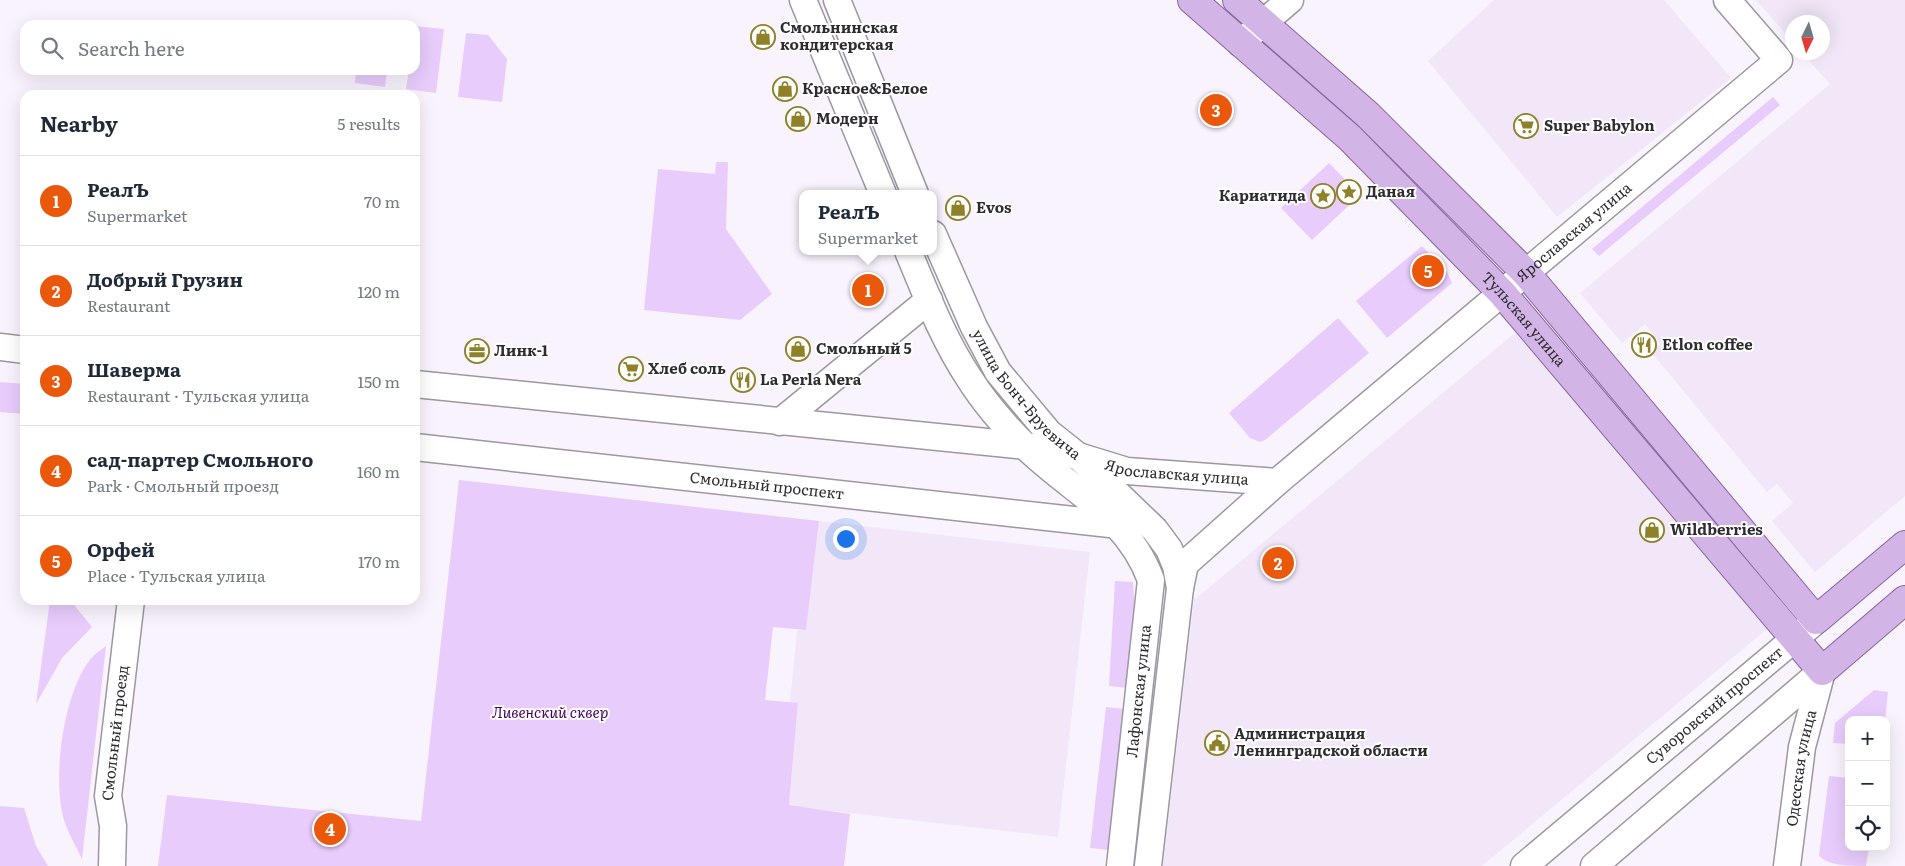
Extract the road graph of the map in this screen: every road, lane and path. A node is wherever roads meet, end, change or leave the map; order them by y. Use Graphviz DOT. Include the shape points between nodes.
graph roads {
  1 [pos="802,0"];
  2 [pos="837,0"];
  3 [pos="1192,0"];
  4 [pos="1237,0"];
  5 [pos="1290,0"];
  6 [pos="1727,0"];
  7 [pos="1263,22"];
  8 [pos="1240,43"];
  9 [pos="881,190"];
  10 [pos="913,190"];
  11 [pos="937,243"];
  12 [pos="910,255"];
  13 [pos="1526,274"];
  14 [pos="1502,293"];
  15 [pos="929,300"];
  16 [pos="0,347"];
  17 [pos="20,349"];
  18 [pos="420,385"];
  19 [pos="780,422"];
  20 [pos="1026,446"];
  21 [pos="420,448"];
  22 [pos="1078,456"];
  23 [pos="1277,482"];
  24 [pos="1119,525"];
  25 [pos="1155,530"];
  26 [pos="1905,545"];
  27 [pos="1180,588"];
  28 [pos="1905,600"];
  29 [pos="130,605"];
  30 [pos="1816,620"];
  31 [pos="1794,639"];
  32 [pos="1822,671"];
  33 [pos="112,866"];
  34 [pos="1120,866"];
  35 [pos="1148,866"];
  36 [pos="1524,866"];
  37 [pos="1594,866"];
  38 [pos="1787,866"];
  1 -- 9 [label="street"];
  2 -- 10 [label="street"];
  3 -- 8 [label="main road, Тульская улица"];
  4 -- 7 [label="main road, Тульская улица"];
  5 -- 7 [label="street"];
  6 -- 13 [label="street, Ярославская улица" via="1779,60"];
  7 -- 8 [label="street"];
  7 -- 13 [label="main road, Тульская улица" via="1368,115"];
  8 -- 14 [label="main road, Тульская улица" via="1350,138"];
  11 -- 22 [label="street, улица Бонч-Бруевича" via="998,372 1049,433"];
  12 -- 15 [label="street, улица Бонч-Бруевича"];
  13 -- 14 [label="street, Ярославская улица"];
  13 -- 30 [label="main road, Тульская улица"];
  14 -- 23 [label="street, Ярославская улица"];
  14 -- 31 [label="main road, Тульская улица"];
  15 -- 19 [label="street"];
  15 -- 20 [label="street, улица Бонч-Бруевича" via="969,379"];
  16 -- 17 [label="street"];
  18 -- 19 [label="street"];
  19 -- 20 [label="street"];
  20 -- 22 [label="street"];
  20 -- 24 [label="street, улица Бонч-Бруевича"];
  21 -- 24 [label="street, Смольный проспект"];
  22 -- 23 [label="street, Ярославская улица" via="1128,471"];
  22 -- 25 [label="street, улица Бонч-Бруевича"];
  23 -- 27 [label="street, Ярославская улица" via="1185,564"];
  24 -- 34 [label="street, Лафонская улица" via="1144,562 1151,580"];
  25 -- 27 [label="street, Лафонская улица" via="1169,549"];
  26 -- 30 [label="main road, Суворовский проспект"];
  27 -- 35 [label="street, Лафонская улица"];
  28 -- 32 [label="main road"];
  29 -- 33 [label="street, Смольный проезд" via="108,796 113,826"];
  30 -- 31 [label="street, Суворовский проспект"];
  31 -- 32 [label="main road, Тульская улица"];
  31 -- 36 [label="street, Суворовский проспект"];
  32 -- 37 [label="street"];
  32 -- 38 [label="street, Одесская улица" via="1802,747"];
}
